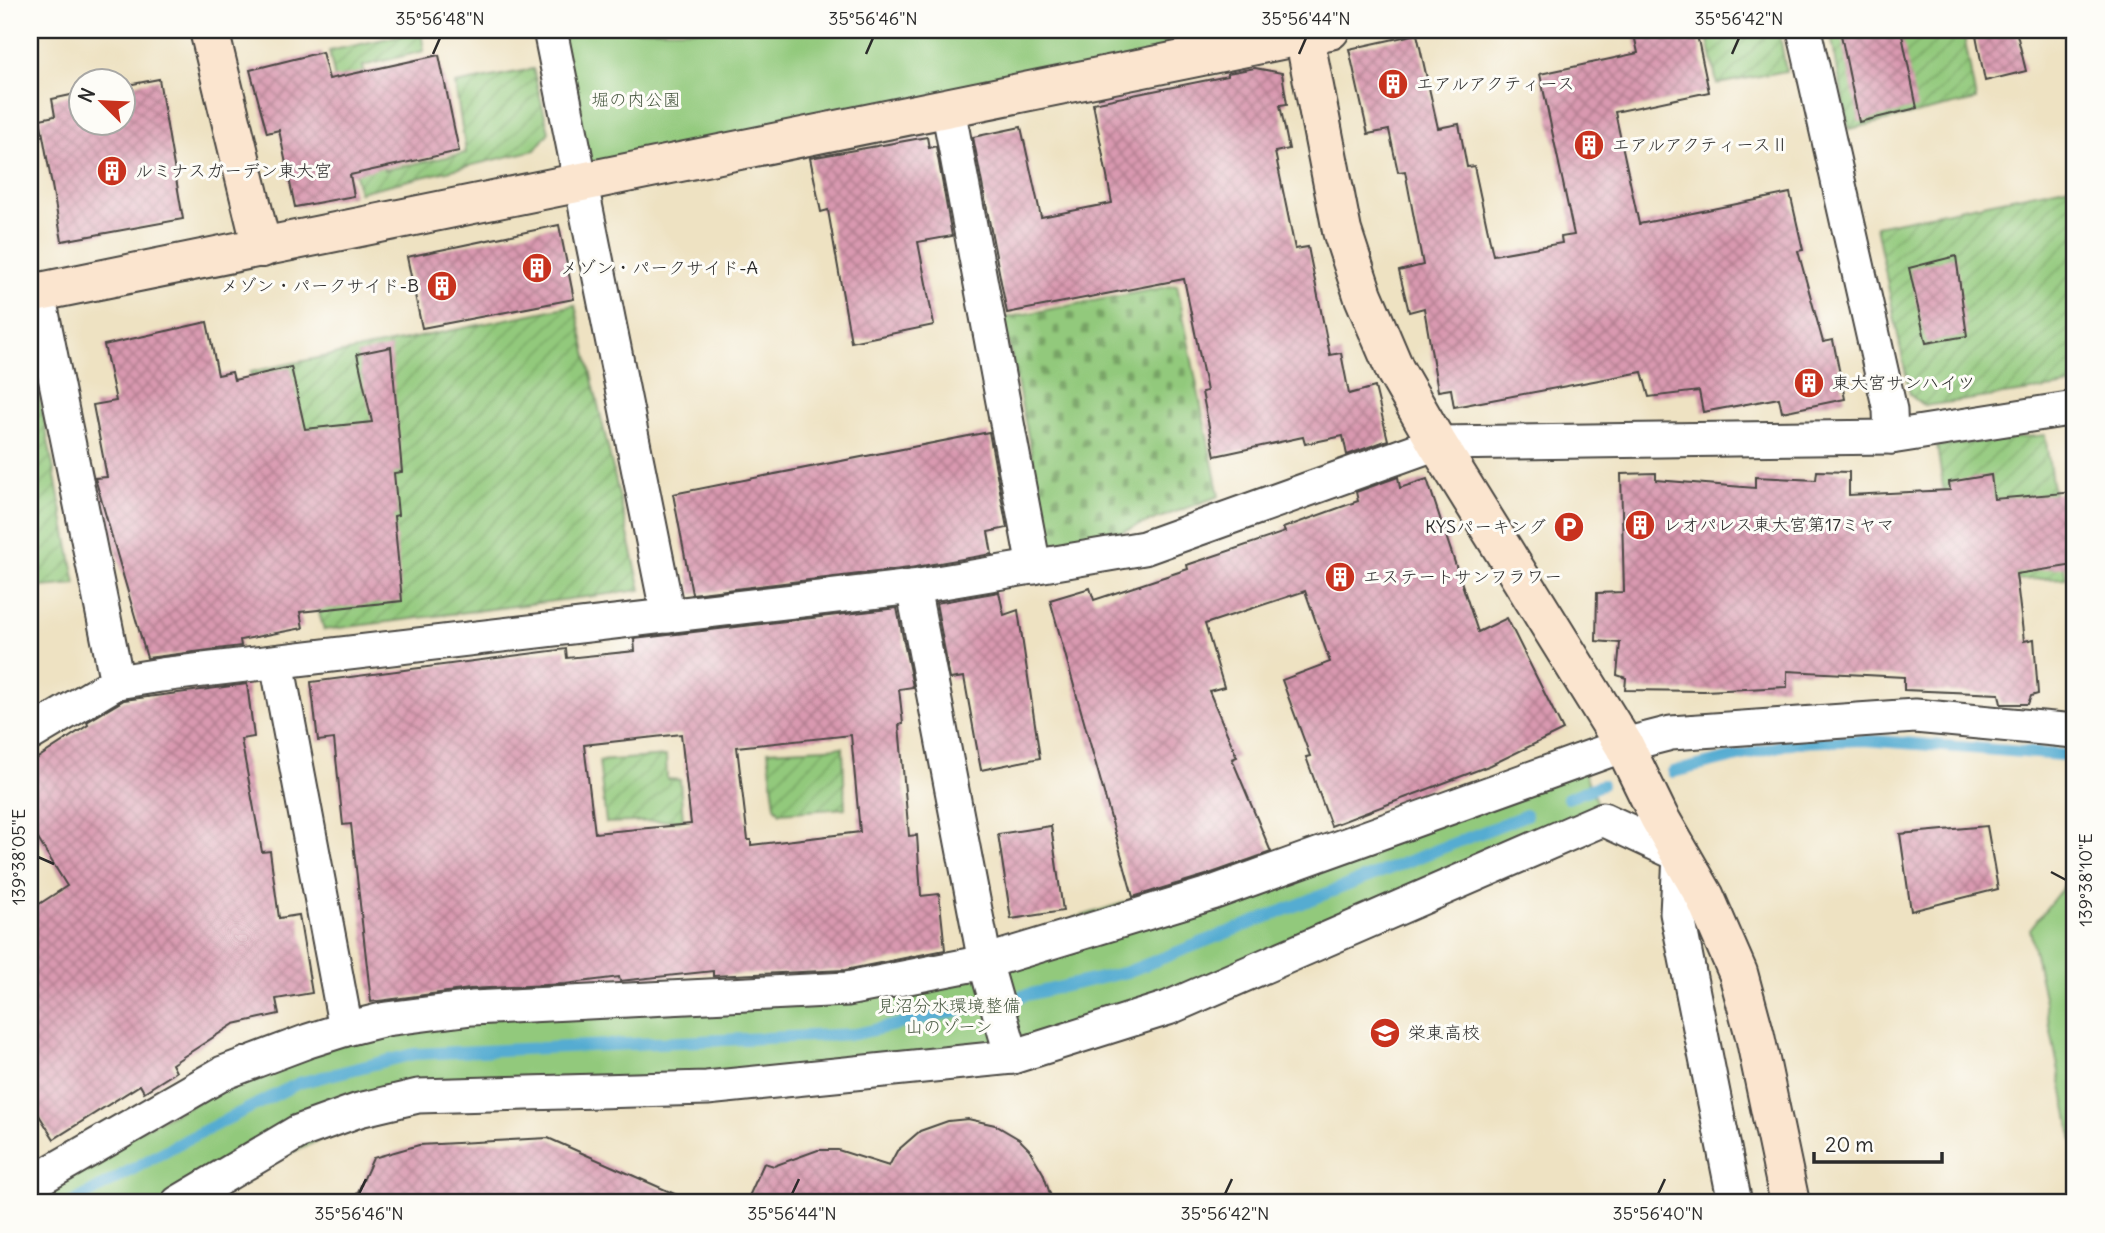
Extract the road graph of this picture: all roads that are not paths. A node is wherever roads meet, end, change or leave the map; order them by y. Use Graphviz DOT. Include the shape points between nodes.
graph roads {
  1 [pos="209,30"];
  2 [pos="550,30"];
  3 [pos="1804,30"];
  4 [pos="1312,32"];
  5 [pos="948,108"];
  6 [pos="581,183"];
  7 [pos="262,248"];
  8 [pos="34,293"];
  9 [pos="2075,408"];
  10 [pos="1891,437"];
  11 [pos="1437,443"];
  12 [pos="1034,567"];
  13 [pos="913,587"];
  14 [pos="668,616"];
  15 [pos="277,662"];
  16 [pos="117,682"];
  17 [pos="2075,731"];
  18 [pos="30,734"];
  19 [pos="1635,769"];
  20 [pos="1680,855"];
  21 [pos="989,976"];
  22 [pos="346,1029"];
  23 [pos="1012,1057"];
  24 [pos="30,1184"];
  25 [pos="178,1203"];
  26 [pos="1735,1203"];
  27 [pos="1790,1203"];
  1 -- 7 [label="street"];
  2 -- 6 [label="street"];
  3 -- 10 [label="street" via="1889,410"];
  4 -- 5 [label="street"];
  4 -- 11 [label="street" via="1339,221 1363,295 1395,370"];
  5 -- 6 [label="street"];
  5 -- 12 [label="street"];
  6 -- 7 [label="street"];
  6 -- 14 [label="street"];
  7 -- 8 [label="street"];
  8 -- 16 [label="street"];
  9 -- 10 [label="street"];
  10 -- 11 [label="street"];
  11 -- 12 [label="street" via="1144,548"];
  11 -- 19 [label="street"];
  12 -- 13 [label="street"];
  13 -- 14 [label="street"];
  13 -- 21 [label="street"];
  14 -- 15 [label="street"];
  15 -- 16 [label="street"];
  15 -- 22 [label="street"];
  16 -- 18 [label="street"];
  17 -- 19 [label="street" via="1915,716 1671,733"];
  19 -- 20 [label="street"];
  19 -- 21 [label="street" via="1212,893"];
  20 -- 23 [label="street" via="1603,819 1168,1008"];
  20 -- 26 [label="street" via="1676,913"];
  20 -- 27 [label="street" via="1705,897 1738,973"];
  21 -- 22 [label="street" via="847,989 472,1008"];
  21 -- 23 [label="street"];
  22 -- 24 [label="street" via="223,1073"];
  23 -- 25 [label="street" via="707,1088 418,1096 359,1110 298,1132"];
}
